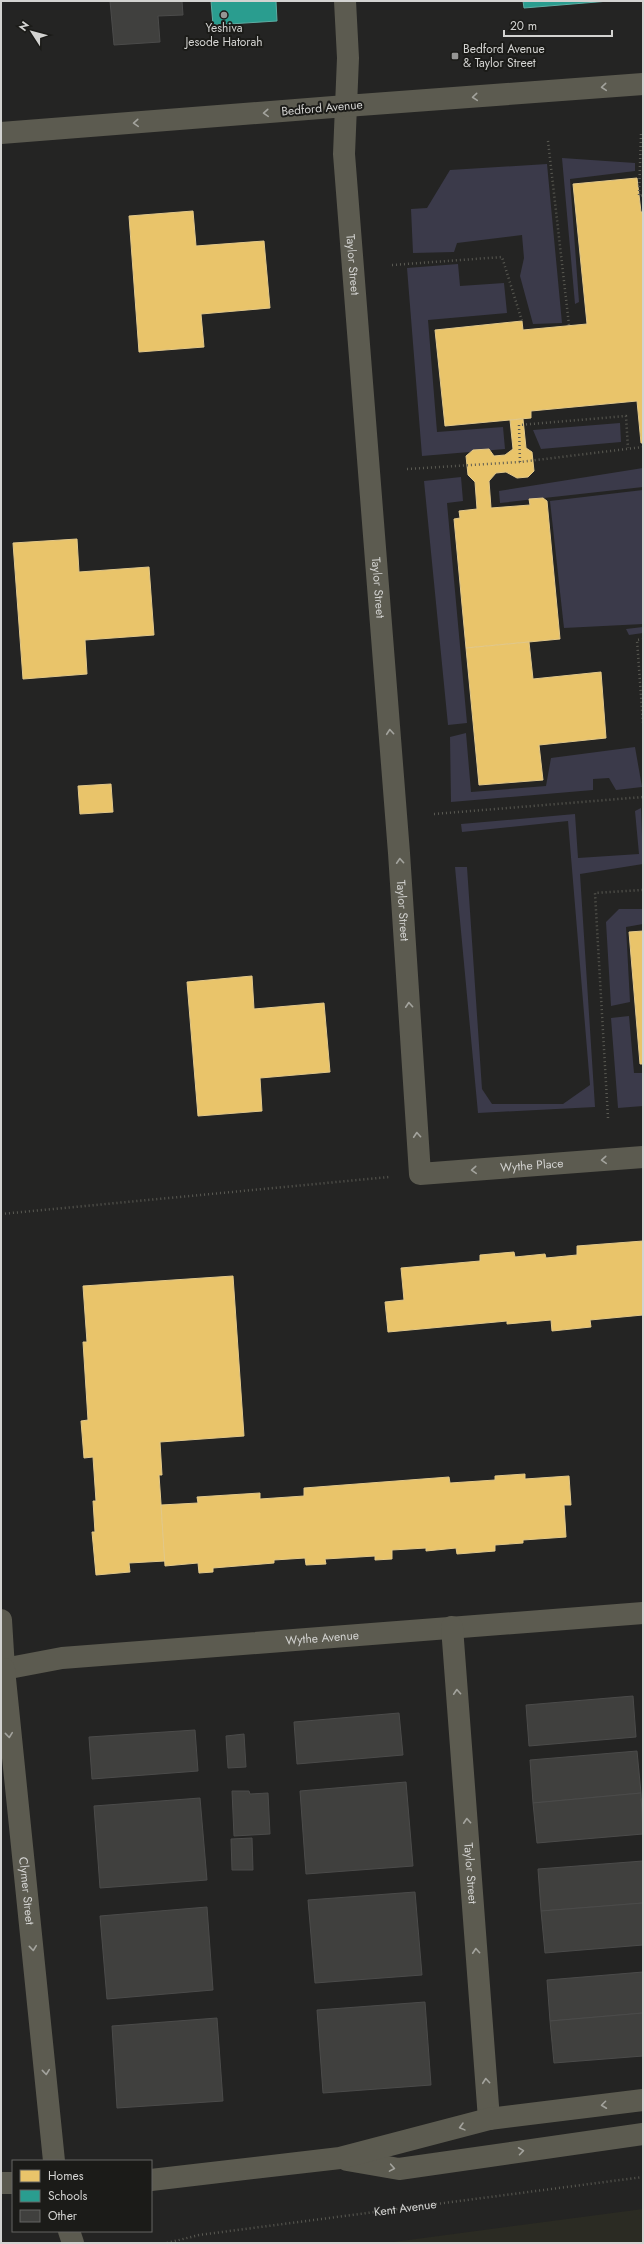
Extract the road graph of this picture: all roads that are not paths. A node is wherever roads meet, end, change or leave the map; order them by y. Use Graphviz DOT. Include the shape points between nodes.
graph roads {
  1 [pos="345,1"];
  2 [pos="643,84"];
  3 [pos="346,106"];
  4 [pos="1,133"];
  5 [pos="643,1157"];
  6 [pos="420,1174"];
  7 [pos="643,1613"];
  8 [pos="1,1620"];
  9 [pos="452,1627"];
  10 [pos="2,1669"];
  11 [pos="643,2100"];
  12 [pos="489,2119"];
  13 [pos="643,2134"];
  14 [pos="340,2158"];
  15 [pos="54,2160"];
  16 [pos="152,2180"];
  17 [pos="1,2183"];
  18 [pos="12,2183"];
  19 [pos="69,2232"];
  20 [pos="73,2243"];
  1 -- 3 [label="street, Taylor Street" via="348,58"];
  2 -- 3 [label="street, Bedford Avenue, one-way"];
  3 -- 4 [label="street, Bedford Avenue, one-way"];
  6 -- 3 [label="street, Taylor Street, one-way" via="399,853 344,154"];
  5 -- 6 [label="street, Wythe Place, one-way"];
  7 -- 9 [label="street, Wythe Avenue"];
  8 -- 10 [label="street, Clymer Street"];
  9 -- 10 [label="street, Wythe Avenue" via="62,1658"];
  12 -- 9 [label="street, Taylor Street, one-way"];
  10 -- 15 [label="street, Clymer Street, one-way"];
  11 -- 12 [label="street, one-way"];
  12 -- 14 [label="street, one-way"];
  14 -- 13 [label="street, one-way" via="399,2169"];
  14 -- 16 [label="street"];
  17 -- 18 [label="street"];
  19 -- 20 [label="street"];
}
